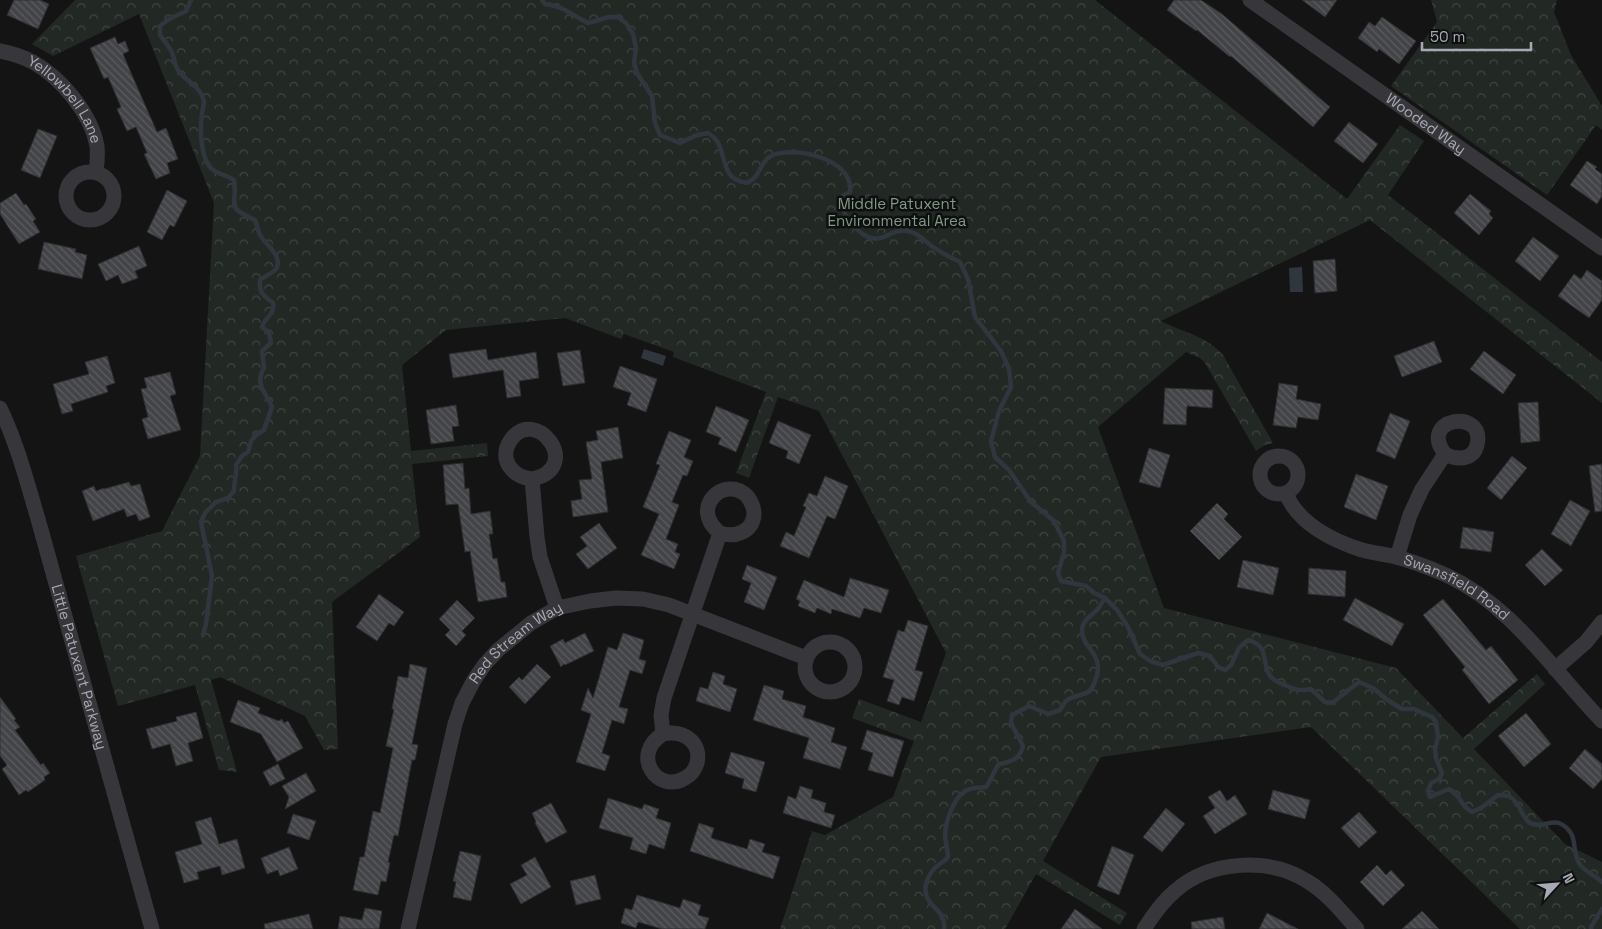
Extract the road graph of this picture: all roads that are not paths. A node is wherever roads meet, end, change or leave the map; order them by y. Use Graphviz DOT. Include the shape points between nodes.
graph roads {
  1 [pos="1250,0"];
  2 [pos="0,51"];
  3 [pos="96,172"];
  4 [pos="1602,248"];
  5 [pos="0,408"];
  6 [pos="1445,454"];
  7 [pos="532,479"];
  8 [pos="1286,493"];
  9 [pos="720,534"];
  10 [pos="1397,557"];
  11 [pos="557,608"];
  12 [pos="692,615"];
  13 [pos="1602,622"];
  14 [pos="806,658"];
  15 [pos="1555,669"];
  16 [pos="1602,721"];
  17 [pos="663,734"];
  18 [pos="152,929"];
  19 [pos="408,929"];
  20 [pos="1144,929"];
  21 [pos="1356,929"];
  1 -- 4 [label="street, Wooded Way"];
  2 -- 3 [label="street, Yellowbell Lane" via="32,62 66,89 82,110 94,136 98,160"];
  5 -- 18 [label="street, Little Patuxent Parkway" via="38,519"];
  6 -- 10 [label="street" via="1422,488"];
  7 -- 11 [label="street" via="540,557"];
  8 -- 10 [label="street, Swansfield Road" via="1298,513 1327,535 1363,550"];
  9 -- 12 [label="street"];
  10 -- 15 [label="street, Swansfield Road" via="1445,574 1484,597 1522,630"];
  11 -- 12 [label="street, Red Stream Way" via="616,598 643,599"];
  11 -- 19 [label="street, Red Stream Way" via="531,623 498,650 474,680 462,703"];
  12 -- 14 [label="street, Red Stream Way"];
  12 -- 17 [label="street" via="664,698 661,715"];
  13 -- 15 [label="street" via="1586,642"];
  15 -- 16 [label="street, Swansfield Road"];
  20 -- 21 [label="street" via="1160,905 1193,879 1247,865 1291,873 1309,882 1333,902"];
}
